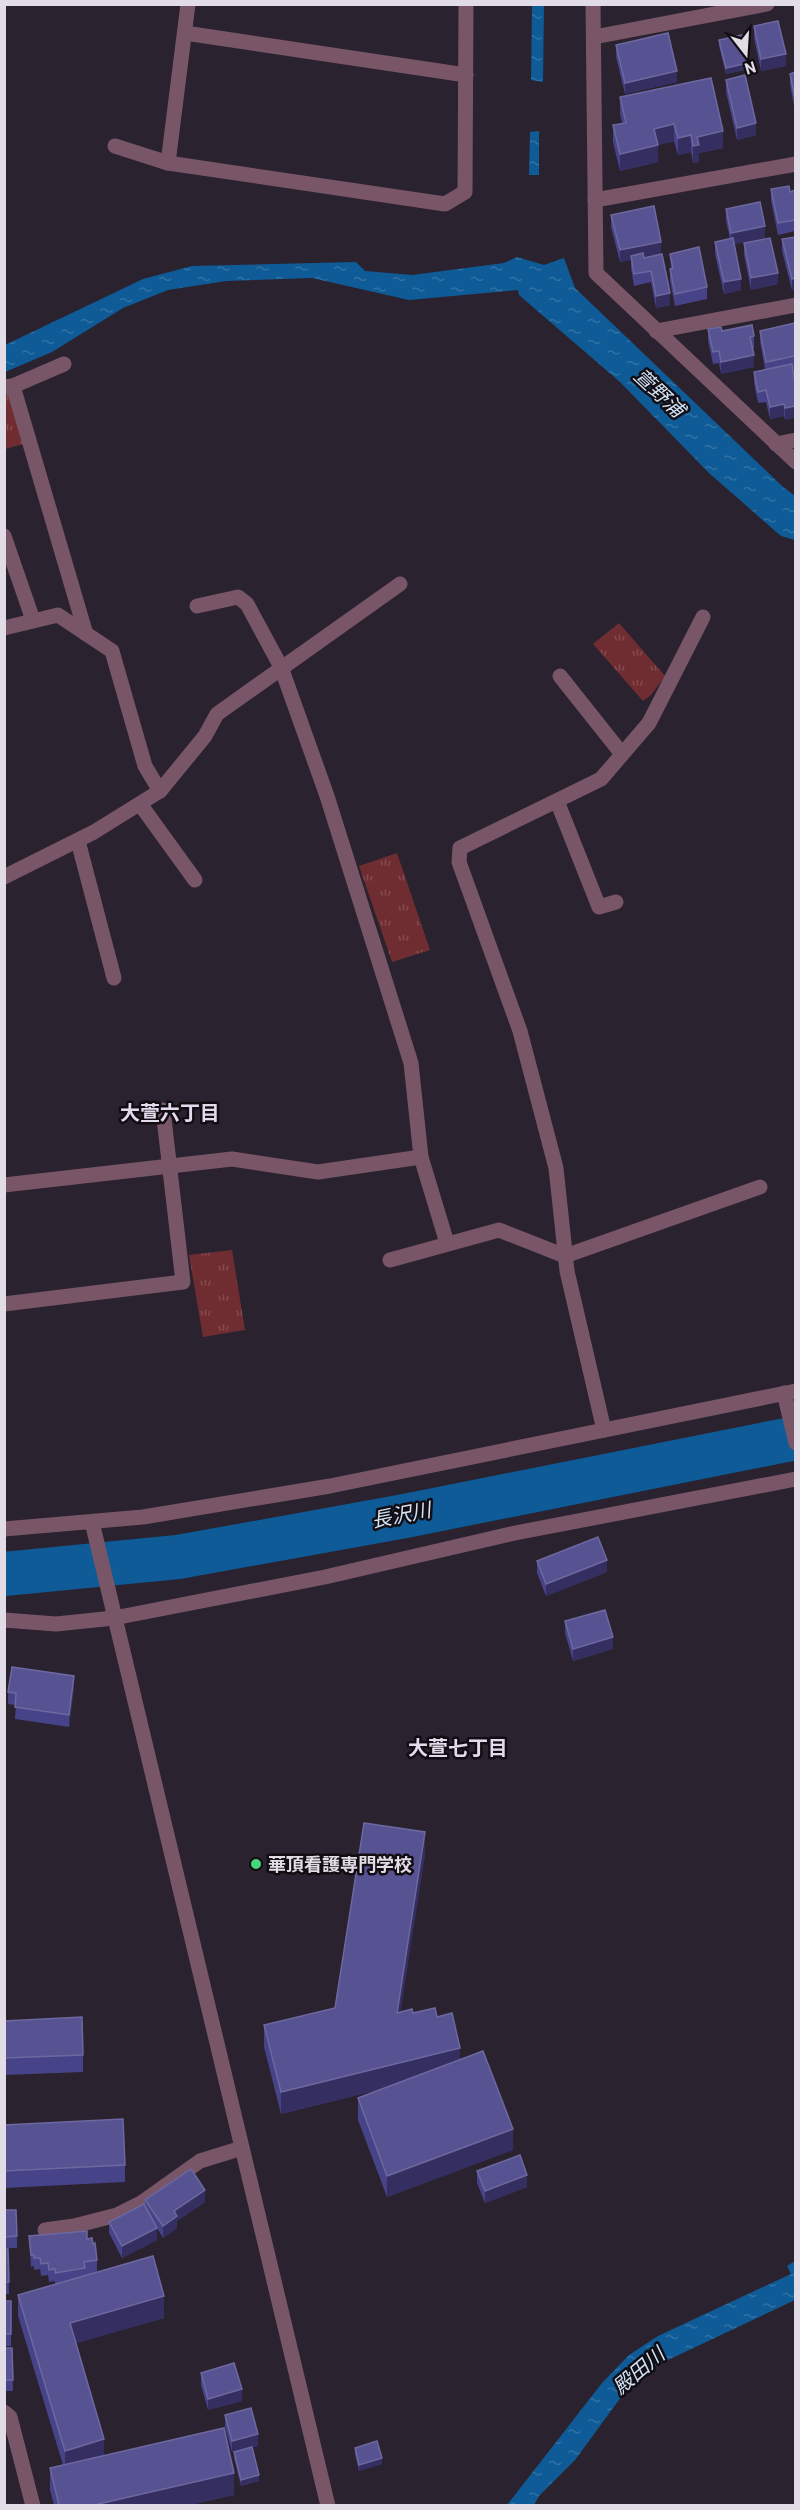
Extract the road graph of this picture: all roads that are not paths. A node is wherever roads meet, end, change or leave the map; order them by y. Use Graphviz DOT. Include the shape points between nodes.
graph roads {
  1 [pos="188,4"];
  2 [pos="466,4"];
  3 [pos="593,4"];
  4 [pos="767,4"];
  5 [pos="185,33"];
  6 [pos="594,37"];
  7 [pos="466,75"];
  8 [pos="115,146"];
  9 [pos="168,163"];
  10 [pos="795,164"];
  11 [pos="595,200"];
  12 [pos="795,305"];
  13 [pos="656,331"];
  14 [pos="64,364"];
  15 [pos="9,387"];
  16 [pos="795,440"];
  17 [pos="776,444"];
  18 [pos="795,462"];
  19 [pos="4,537"];
  20 [pos="400,584"];
  21 [pos="197,606"];
  22 [pos="703,617"];
  23 [pos="33,621"];
  24 [pos="4,628"];
  25 [pos="86,634"];
  26 [pos="281,667"];
  27 [pos="560,676"];
  28 [pos="622,754"];
  29 [pos="160,791"];
  30 [pos="557,801"];
  31 [pos="140,804"];
  32 [pos="78,841"];
  33 [pos="4,877"];
  34 [pos="195,880"];
  35 [pos="616,902"];
  36 [pos="114,978"];
  37 [pos="162,1110"];
  38 [pos="421,1157"];
  39 [pos="169,1165"];
  40 [pos="4,1185"];
  41 [pos="760,1187"];
  42 [pos="447,1243"];
  43 [pos="565,1257"];
  44 [pos="390,1260"];
  45 [pos="4,1304"];
  46 [pos="789,1397"];
  47 [pos="604,1430"];
  48 [pos="795,1443"];
  49 [pos="795,1479"];
  50 [pos="92,1522"];
  51 [pos="4,1529"];
  52 [pos="112,1611"];
  53 [pos="4,1620"];
  54 [pos="242,2148"];
  55 [pos="45,2230"];
  56 [pos="4,2412"];
  57 [pos="33,2505"];
  58 [pos="328,2505"];
  1 -- 5 [label="street"];
  2 -- 7 [label="street"];
  3 -- 6 [label="street"];
  4 -- 6 [label="street"];
  5 -- 7 [label="street"];
  5 -- 9 [label="street"];
  6 -- 11 [label="street"];
  7 -- 9 [label="street" via="465,192 445,204"];
  8 -- 9 [label="street"];
  10 -- 11 [label="street"];
  11 -- 13 [label="street" via="596,273"];
  12 -- 13 [label="street"];
  13 -- 17 [label="street"];
  14 -- 15 [label="street"];
  15 -- 25 [label="street"];
  16 -- 17 [label="street"];
  17 -- 18 [label="street"];
  19 -- 23 [label="street"];
  20 -- 26 [label="street"];
  21 -- 26 [label="street" via="238,597 247,604"];
  22 -- 28 [label="street" via="649,723"];
  23 -- 24 [label="street"];
  23 -- 25 [label="street" via="58,615"];
  25 -- 29 [label="street" via="112,651 146,766"];
  26 -- 29 [label="street" via="217,714 205,736"];
  26 -- 38 [label="street" via="327,796 411,1062"];
  27 -- 28 [label="street"];
  28 -- 30 [label="street" via="601,779"];
  29 -- 31 [label="street"];
  30 -- 35 [label="street" via="599,907"];
  30 -- 43 [label="street" via="460,848 459,862 520,1030 556,1168"];
  31 -- 32 [label="street"];
  31 -- 34 [label="street"];
  32 -- 33 [label="street"];
  32 -- 36 [label="street"];
  37 -- 39 [label="street"];
  38 -- 39 [label="street" via="318,1172 232,1159"];
  38 -- 42 [label="street"];
  39 -- 40 [label="street"];
  39 -- 45 [label="street" via="183,1282"];
  41 -- 43 [label="street"];
  42 -- 43 [label="street" via="499,1230"];
  42 -- 44 [label="street"];
  43 -- 47 [label="street"];
  46 -- 47 [label="street"];
  46 -- 48 [label="street"];
  47 -- 50 [label="street" via="330,1486"];
  49 -- 52 [label="street" via="515,1533 325,1577"];
  50 -- 51 [label="street"];
  50 -- 52 [label="street"];
  52 -- 53 [label="street" via="56,1624"];
  52 -- 54 [label="street"];
  54 -- 55 [label="street" via="200,2161 141,2203 117,2215"];
  54 -- 58 [label="street"];
  56 -- 57 [label="street" via="10,2416"];
}
